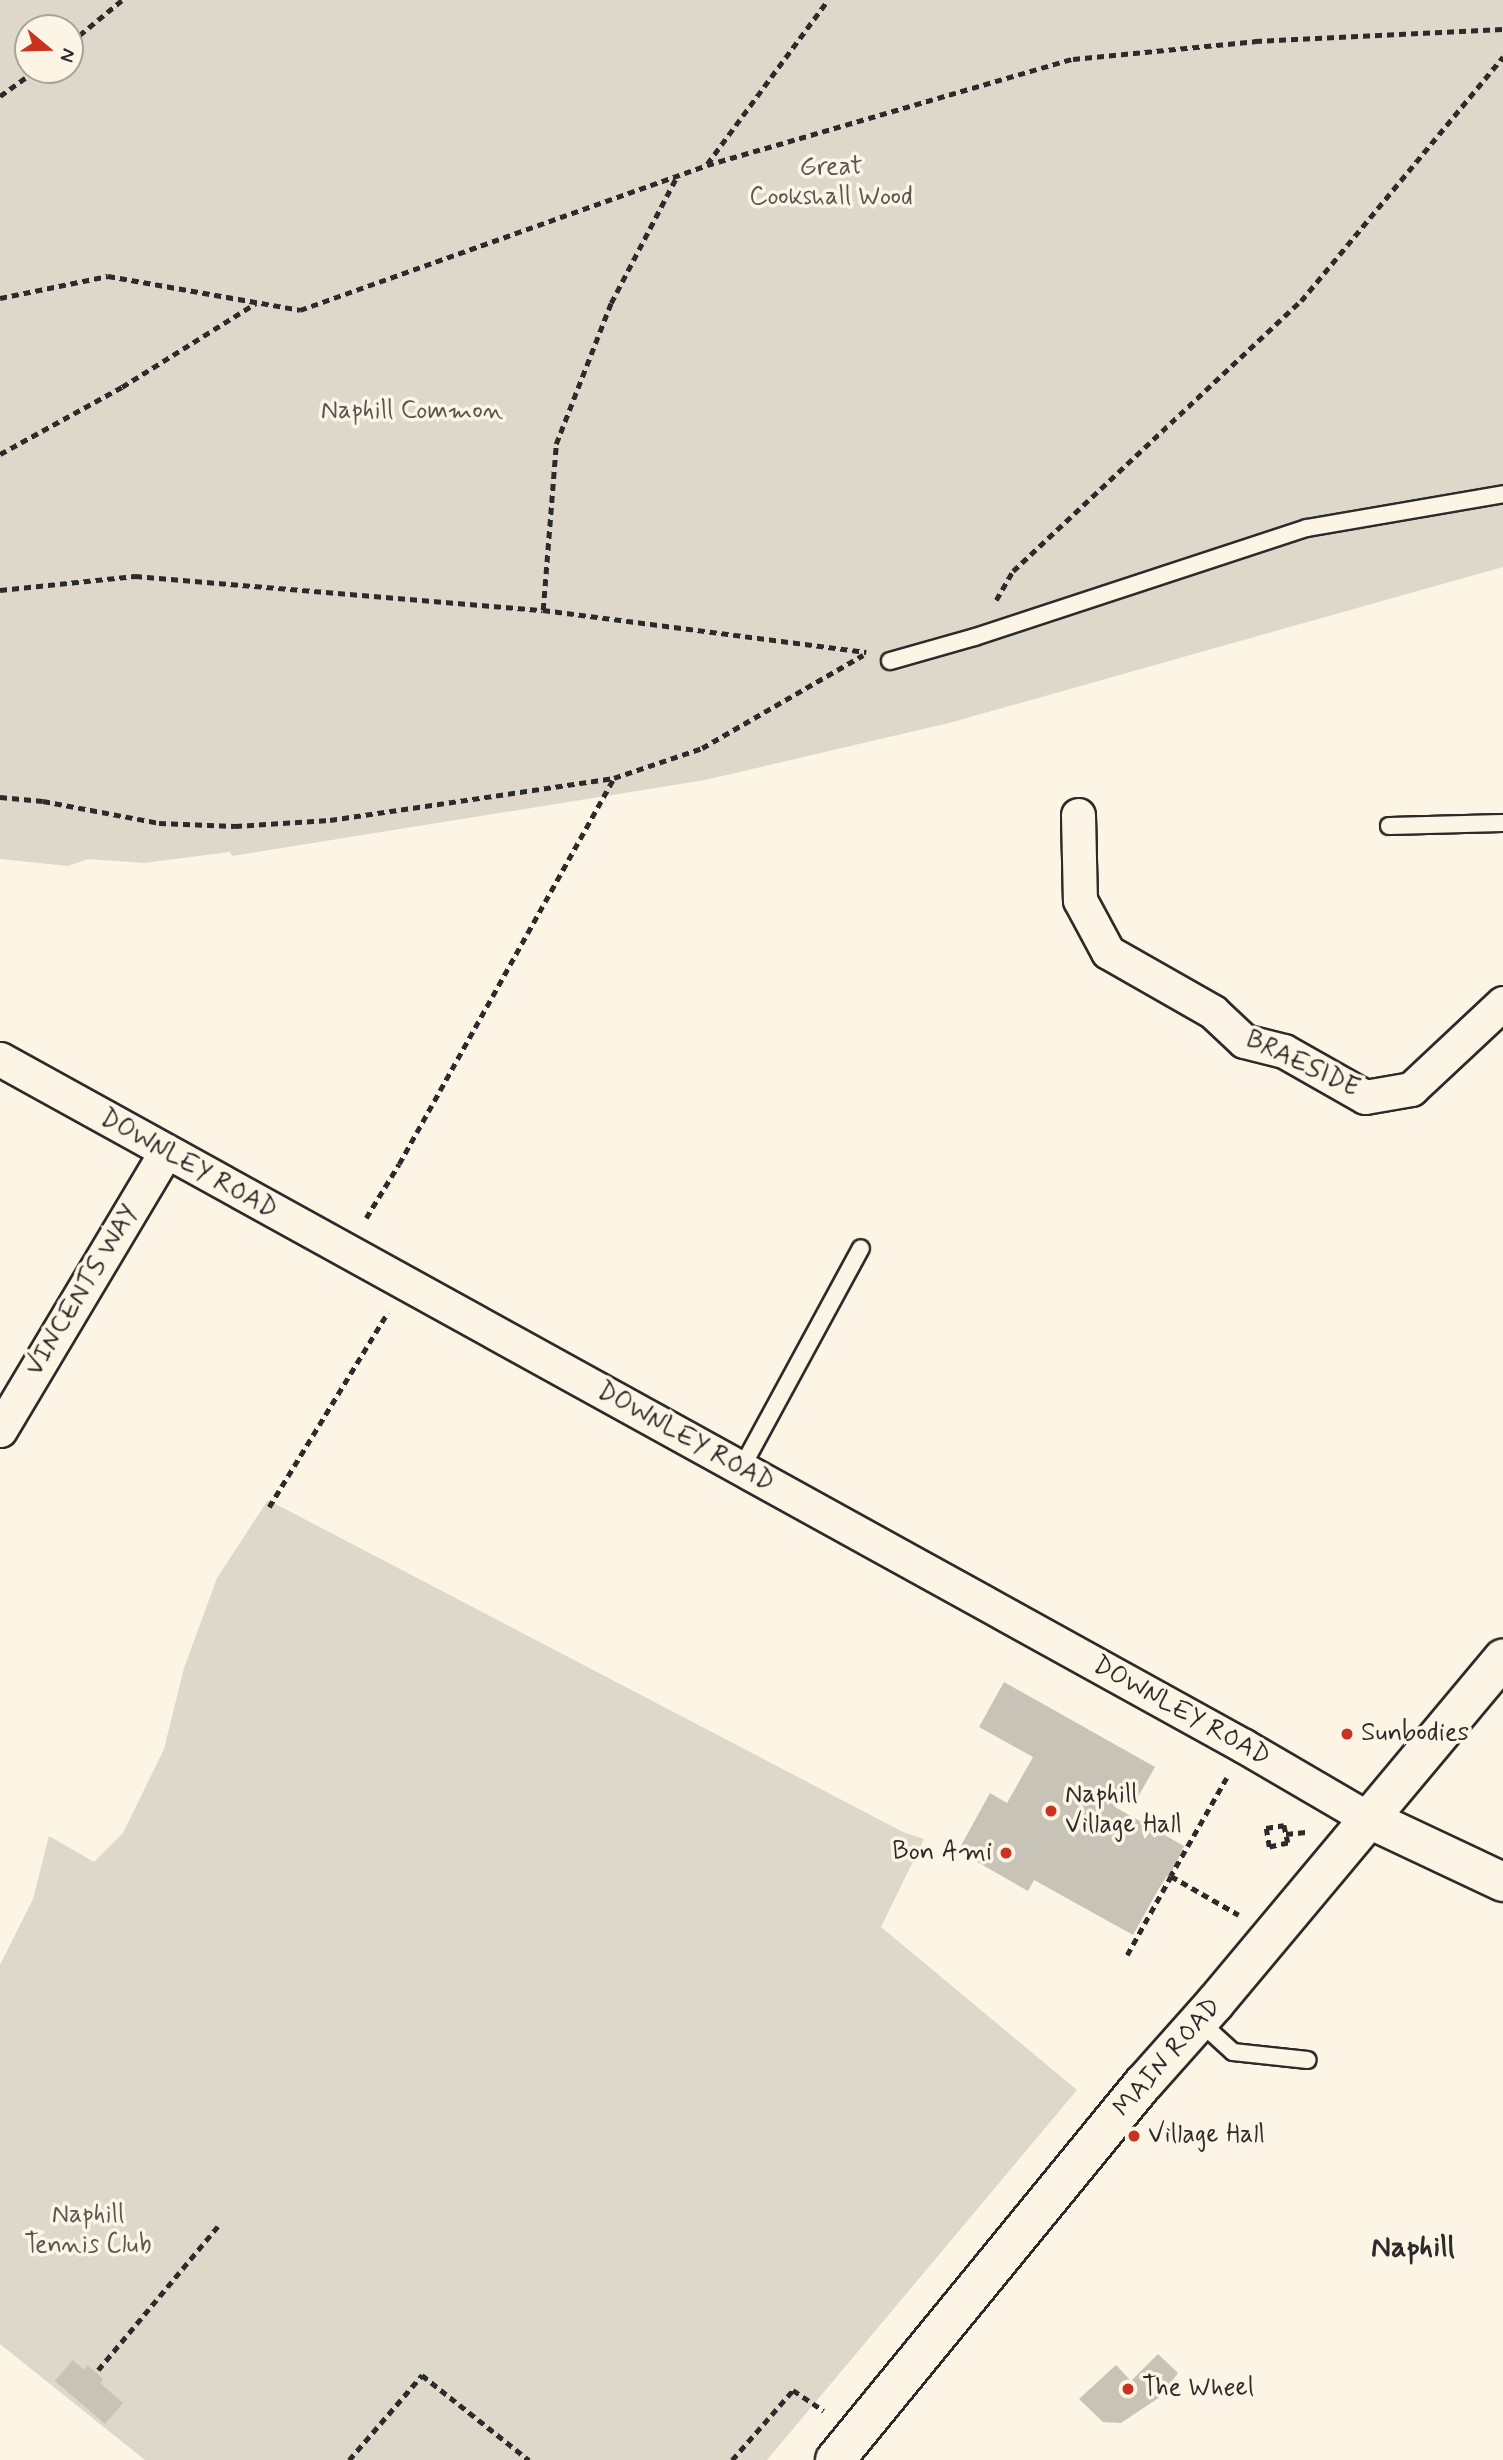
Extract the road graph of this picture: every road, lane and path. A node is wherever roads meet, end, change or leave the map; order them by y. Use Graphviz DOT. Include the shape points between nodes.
graph roads {
  1 [pos="122,0"];
  2 [pos="828,0"];
  3 [pos="1503,29"];
  4 [pos="84,31"];
  5 [pos="1503,57"];
  6 [pos="17,84"];
  7 [pos="0,96"];
  8 [pos="707,165"];
  9 [pos="678,175"];
  10 [pos="0,298"];
  11 [pos="256,302"];
  12 [pos="0,454"];
  13 [pos="1503,494"];
  14 [pos="0,590"];
  15 [pos="543,610"];
  16 [pos="975,637"];
  17 [pos="868,652"];
  18 [pos="890,661"];
  19 [pos="614,778"];
  20 [pos="0,797"];
  21 [pos="1078,815"];
  22 [pos="1503,823"];
  23 [pos="1389,826"];
  24 [pos="1503,1003"];
  25 [pos="0,1059"];
  26 [pos="165,1153"];
  27 [pos="861,1248"];
  28 [pos="345,1252"];
  29 [pos="405,1285"];
  30 [pos="0,1430"];
  31 [pos="741,1469"];
  32 [pos="269,1507"];
  33 [pos="1503,1658"];
  34 [pos="1244,1746"];
  35 [pos="1369,1819"];
  36 [pos="1288,1843"];
  37 [pos="1171,1876"];
  38 [pos="1503,1882"];
  39 [pos="1271,1934"];
  40 [pos="1127,1955"];
  41 [pos="1199,2021"];
  42 [pos="1308,2060"];
  43 [pos="218,2226"];
  44 [pos="98,2370"];
  45 [pos="845,2448"];
  46 [pos="349,2460"];
  47 [pos="529,2460"];
  48 [pos="732,2460"];
  1 -- 4 [label="path"];
  2 -- 8 [label="path"];
  3 -- 8 [label="path" via="1255,41 1073,59"];
  5 -- 16 [label="path" via="1301,301 1013,570"];
  6 -- 7 [label="path"];
  8 -- 9 [label="path"];
  9 -- 11 [label="path" via="300,310"];
  9 -- 15 [label="path" via="611,303 556,444"];
  10 -- 11 [label="path" via="108,276"];
  11 -- 12 [label="path" via="122,387"];
  13 -- 16 [label="lane" via="1307,528"];
  14 -- 15 [label="path" via="135,576"];
  15 -- 17 [label="path"];
  16 -- 18 [label="lane"];
  17 -- 18 [label="path"];
  17 -- 19 [label="path" via="702,748"];
  19 -- 20 [label="path" via="330,820 235,826 159,823"];
  19 -- 28 [label="path" via="399,1164"];
  21 -- 24 [label="street, BRAESIDE" via="1080,900 1108,952 1213,1012 1244,1041 1284,1051 1366,1097 1411,1090"];
  22 -- 23 [label="lane"];
  25 -- 26 [label="street, DOWNLEY ROAD"];
  26 -- 28 [label="street, DOWNLEY ROAD"];
  26 -- 30 [label="street, VINCENTS WAY"];
  27 -- 31 [label="lane"];
  28 -- 29 [label="street, DOWNLEY ROAD"];
  29 -- 31 [label="street, DOWNLEY ROAD"];
  29 -- 32 [label="path"];
  31 -- 34 [label="street, DOWNLEY ROAD"];
  33 -- 35 [label="street, MAIN ROAD"];
  34 -- 35 [label="street, DOWNLEY ROAD"];
  34 -- 37 [label="path"];
  35 -- 38 [label="street"];
  35 -- 39 [label="street, MAIN ROAD"];
  36 -- 36 [label="path" via="1284,1825 1266,1828 1269,1847"];
  37 -- 39 [label="path"];
  37 -- 40 [label="path"];
  39 -- 41 [label="street, MAIN ROAD"];
  41 -- 42 [label="lane" via="1233,2052"];
  41 -- 45 [label="street, MAIN ROAD"];
  43 -- 44 [label="path"];
  45 -- 48 [label="path" via="793,2390"];
  46 -- 47 [label="path" via="422,2375"];
}
